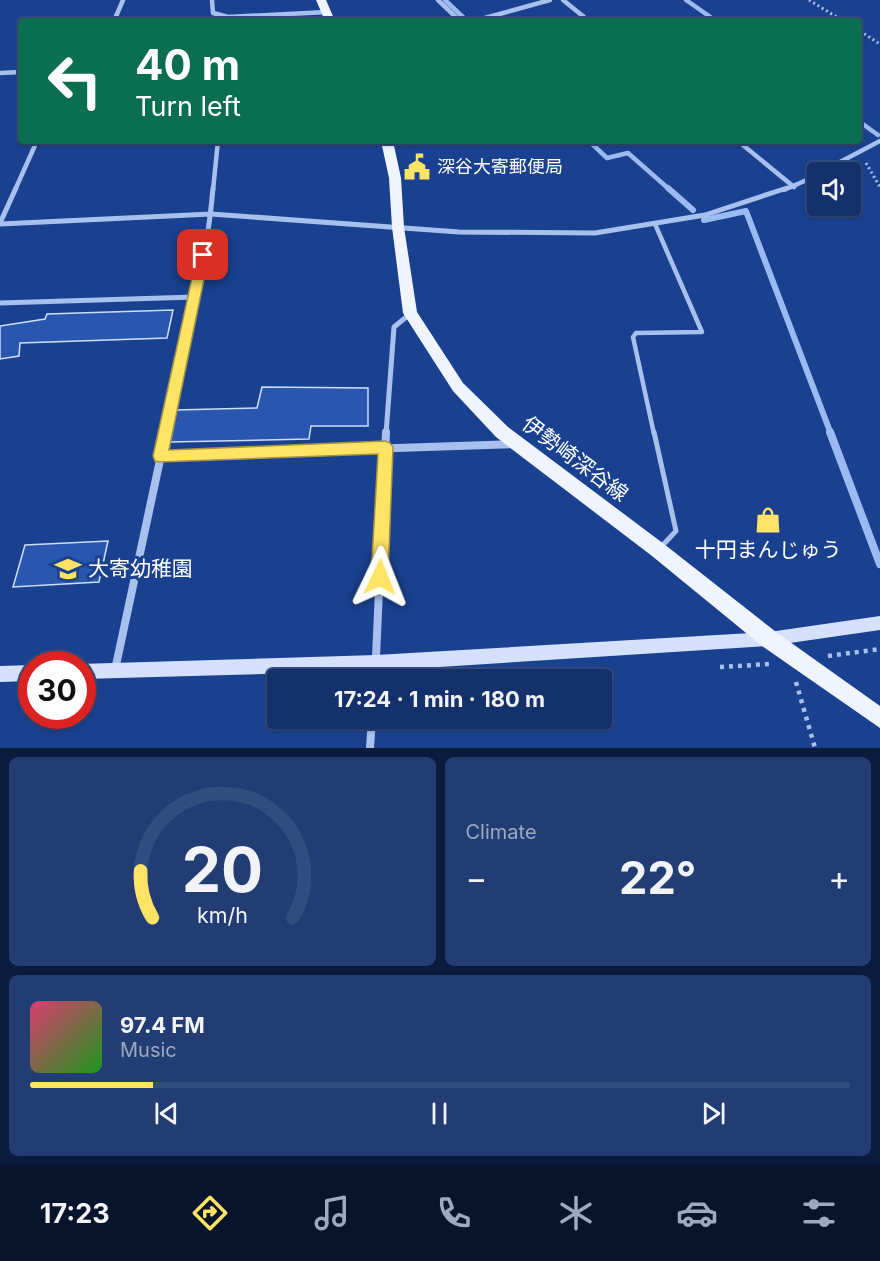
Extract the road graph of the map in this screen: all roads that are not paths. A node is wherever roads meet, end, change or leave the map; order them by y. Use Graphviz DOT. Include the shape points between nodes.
graph roads {
  1 [pos="123,0"];
  2 [pos="212,0"];
  3 [pos="321,0"];
  4 [pos="438,0"];
  5 [pos="550,0"];
  6 [pos="563,0"];
  7 [pos="328,17"];
  8 [pos="115,18"];
  9 [pos="226,18"];
  10 [pos="278,18"];
  11 [pos="457,18"];
  12 [pos="485,18"];
  13 [pos="585,18"];
  14 [pos="18,72"];
  15 [pos="0,73"];
  16 [pos="880,141"];
  17 [pos="36,144"];
  18 [pos="218,144"];
  19 [pos="389,144"];
  20 [pos="742,144"];
  21 [pos="841,162"];
  22 [pos="807,180"];
  23 [pos="794,187"];
  24 [pos="211,214"];
  25 [pos="0,224"];
  26 [pos="655,224"];
  27 [pos="398,227"];
  28 [pos="195,297"];
  29 [pos="0,303"];
  30 [pos="410,314"];
  31 [pos="518,444"];
  32 [pos="385,447"];
  33 [pos="160,456"];
  34 [pos="658,550"];
  35 [pos="880,623"];
  36 [pos="769,639"];
  37 [pos="376,663"];
  38 [pos="376,669"];
  39 [pos="115,670"];
  40 [pos="96,671"];
  41 [pos="18,673"];
  42 [pos="0,674"];
  43 [pos="880,718"];
  44 [pos="371,729"];
  45 [pos="370,748"];
  1 -- 8 [label="street"];
  2 -- 9 [label="street" via="213,13"];
  3 -- 7 [label="main road"];
  4 -- 11 [label="street"];
  5 -- 12 [label="street"];
  6 -- 13 [label="street"];
  7 -- 10 [label="street"];
  14 -- 15 [label="street"];
  16 -- 21 [label="street"];
  17 -- 25 [label="street"];
  18 -- 24 [label="street"];
  19 -- 27 [label="main road, 伊勢崎深谷線"];
  20 -- 23 [label="street"];
  22 -- 23 [label="street"];
  23 -- 26 [label="street" via="705,215"];
  24 -- 25 [label="street"];
  24 -- 27 [label="street"];
  24 -- 28 [label="street"];
  26 -- 27 [label="street" via="594,233 522,234"];
  26 -- 34 [label="lane" via="702,328 702,332 636,333 633,337 676,531"];
  27 -- 30 [label="main road, 伊勢崎深谷線"];
  28 -- 29 [label="street"];
  28 -- 33 [label="street"];
  30 -- 31 [label="main road, 伊勢崎深谷線" via="458,387"];
  30 -- 32 [label="street" via="394,327"];
  31 -- 32 [label="street"];
  31 -- 34 [label="main road, 伊勢崎深谷線"];
  32 -- 33 [label="street"];
  32 -- 37 [label="street"];
  33 -- 39 [label="street"];
  34 -- 36 [label="main road, 伊勢崎深谷線"];
  35 -- 36 [label="street"];
  36 -- 37 [label="street"];
  36 -- 43 [label="main road, 伊勢崎深谷線"];
  37 -- 38 [label="street"];
  37 -- 39 [label="street"];
  39 -- 40 [label="street"];
  41 -- 42 [label="street"];
  44 -- 45 [label="street"];
}
